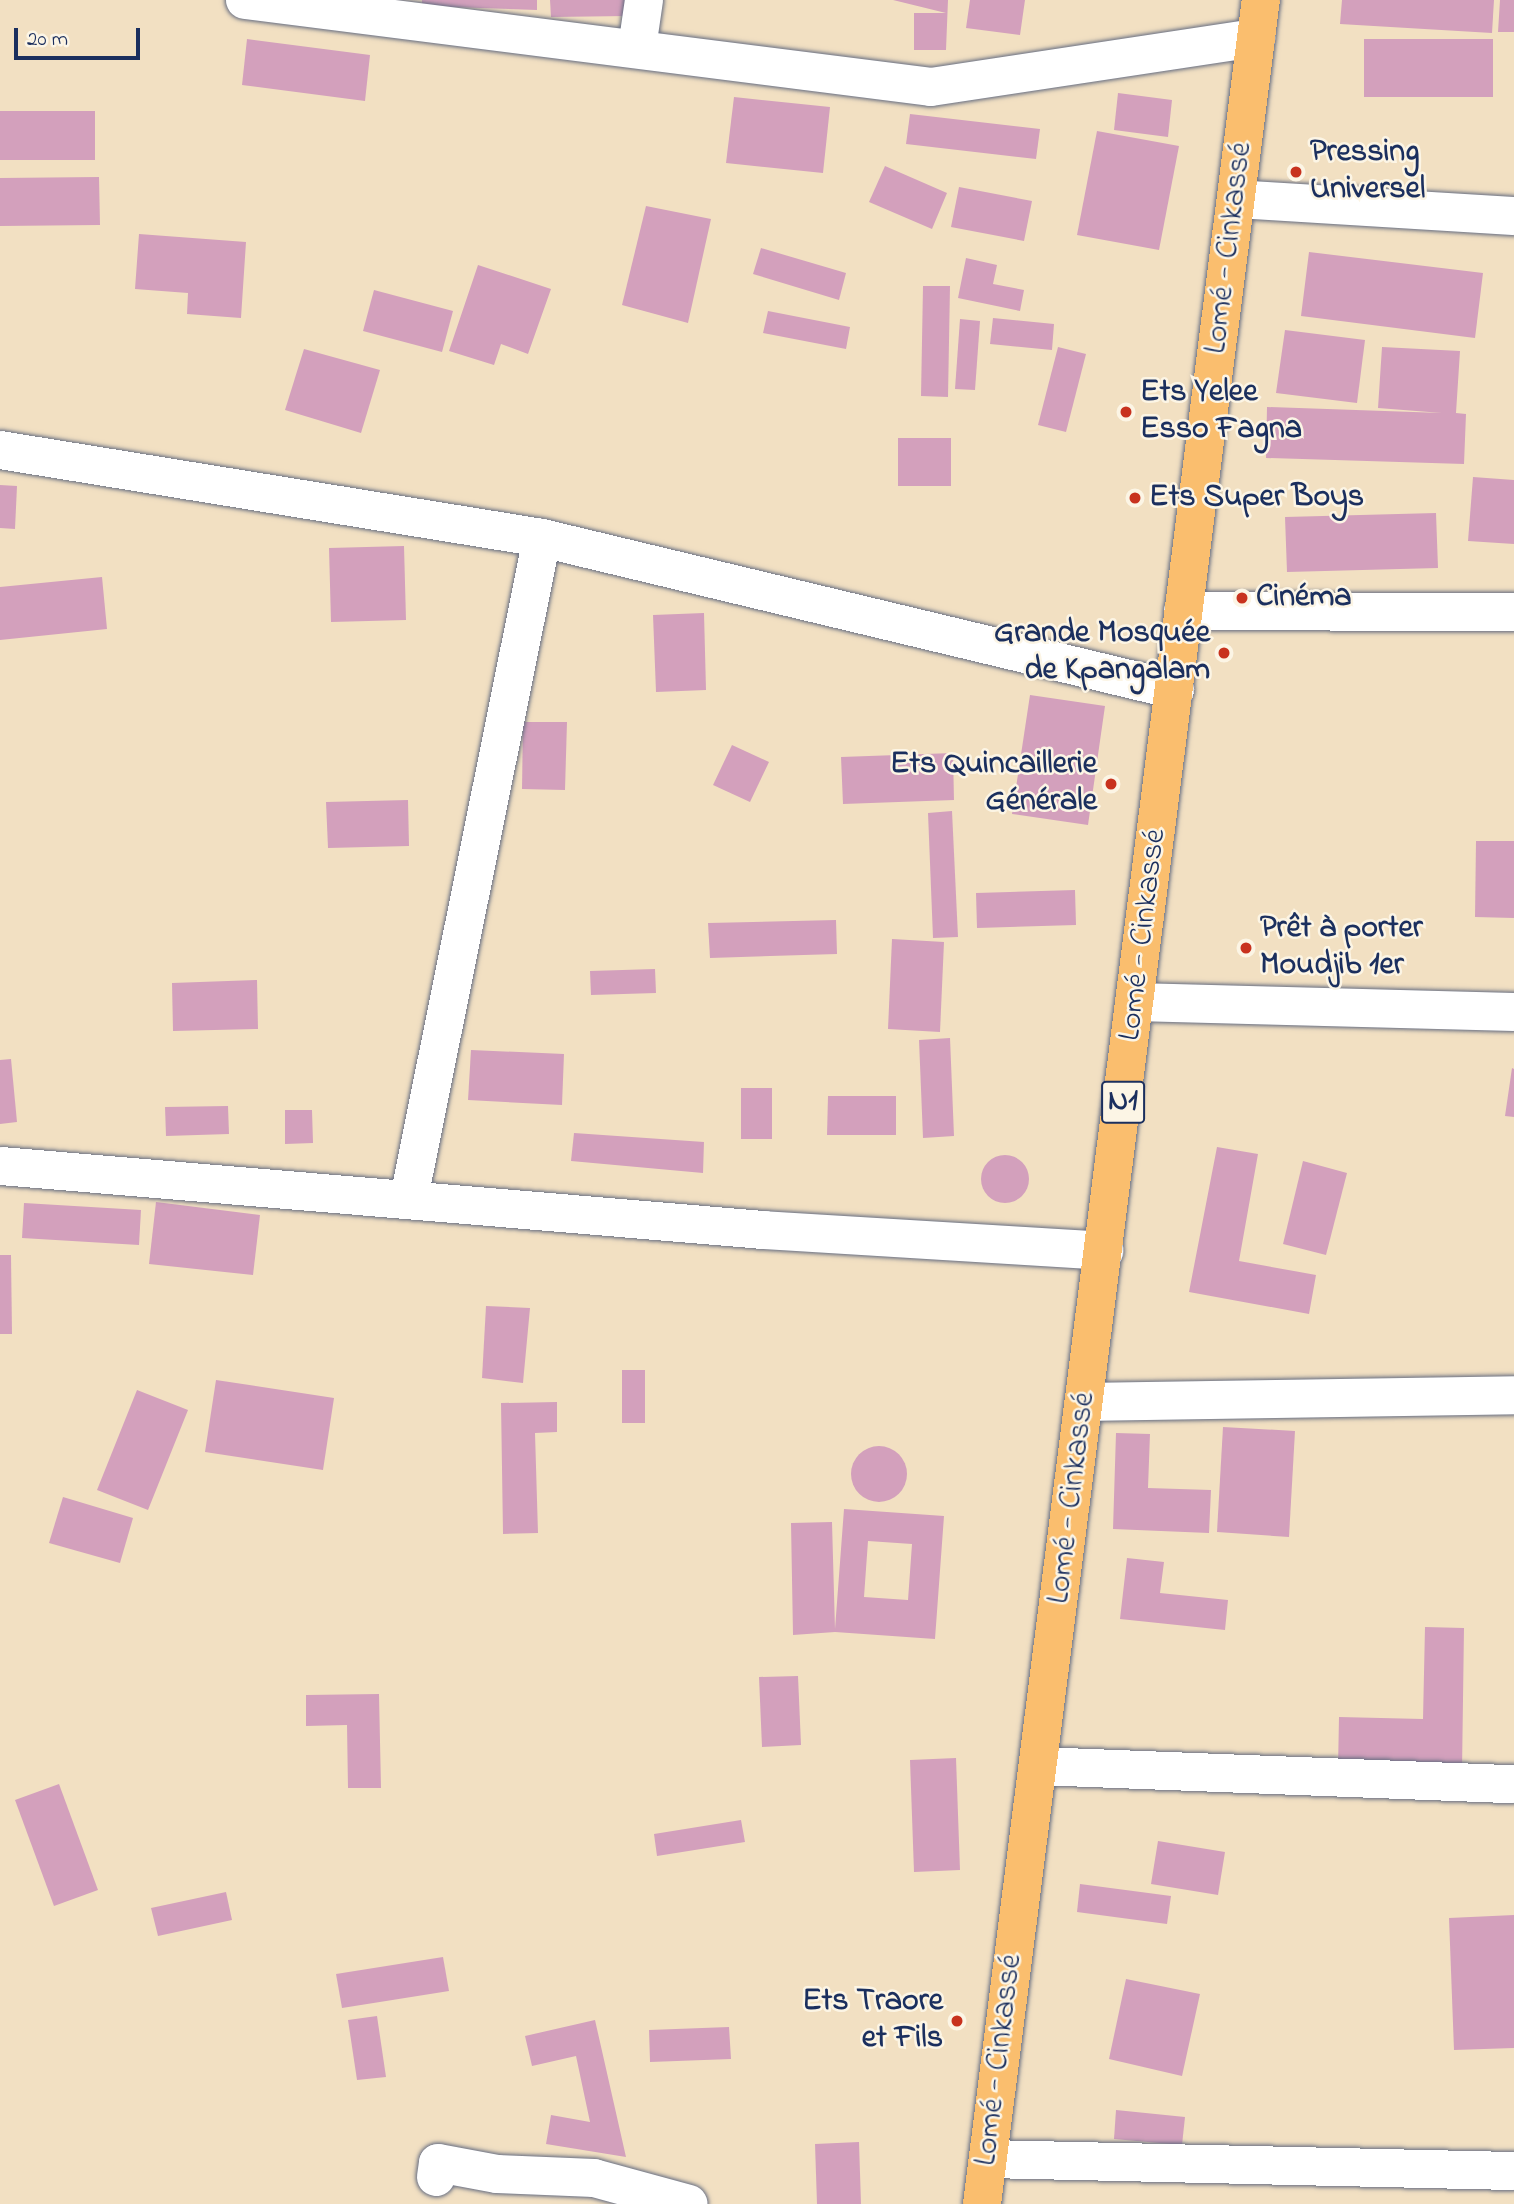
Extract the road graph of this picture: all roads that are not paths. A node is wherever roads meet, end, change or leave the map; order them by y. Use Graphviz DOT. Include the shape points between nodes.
graph roads {
  1 [pos="245,0"];
  2 [pos="644,0"];
  3 [pos="1261,0"];
  4 [pos="1256,38"];
  5 [pos="637,48"];
  6 [pos="1236,199"];
  7 [pos="1514,216"];
  8 [pos="0,450"];
  9 [pos="542,538"];
  10 [pos="1183,611"];
  11 [pos="1514,612"];
  12 [pos="1175,690"];
  13 [pos="1135,1002"];
  14 [pos="1514,1012"];
  15 [pos="1,1166"];
  16 [pos="409,1198"];
  17 [pos="1104,1251"];
  18 [pos="1514,1395"];
  19 [pos="1085,1402"];
  20 [pos="1038,1766"];
  21 [pos="1514,1784"];
  22 [pos="988,2159"];
  23 [pos="1514,2171"];
  24 [pos="436,2177"];
  25 [pos="689,2204"];
  26 [pos="982,2204"];
  1 -- 5 [label="street"];
  2 -- 5 [label="street"];
  3 -- 4 [label="highway, Lomé - Cinkassé / N1"];
  4 -- 5 [label="street" via="931,87"];
  4 -- 6 [label="highway, Lomé - Cinkassé / N1"];
  6 -- 7 [label="street"];
  6 -- 10 [label="highway, Lomé - Cinkassé / N1"];
  8 -- 9 [label="street"];
  9 -- 12 [label="street"];
  9 -- 16 [label="street"];
  10 -- 11 [label="street"];
  10 -- 12 [label="highway, Lomé - Cinkassé / N1"];
  12 -- 13 [label="highway, Lomé - Cinkassé / N1"];
  13 -- 14 [label="street"];
  13 -- 17 [label="highway, Lomé - Cinkassé / N1"];
  15 -- 16 [label="street"];
  16 -- 17 [label="street" via="764,1230"];
  17 -- 19 [label="highway, Lomé - Cinkassé / N1"];
  18 -- 19 [label="street"];
  19 -- 20 [label="highway, Lomé - Cinkassé / N1"];
  20 -- 21 [label="street"];
  20 -- 22 [label="highway, Lomé - Cinkassé / N1"];
  22 -- 23 [label="street"];
  22 -- 26 [label="highway, Lomé - Cinkassé / N1"];
  24 -- 25 [label="street" via="438,2163 497,2174 594,2178"];
}
